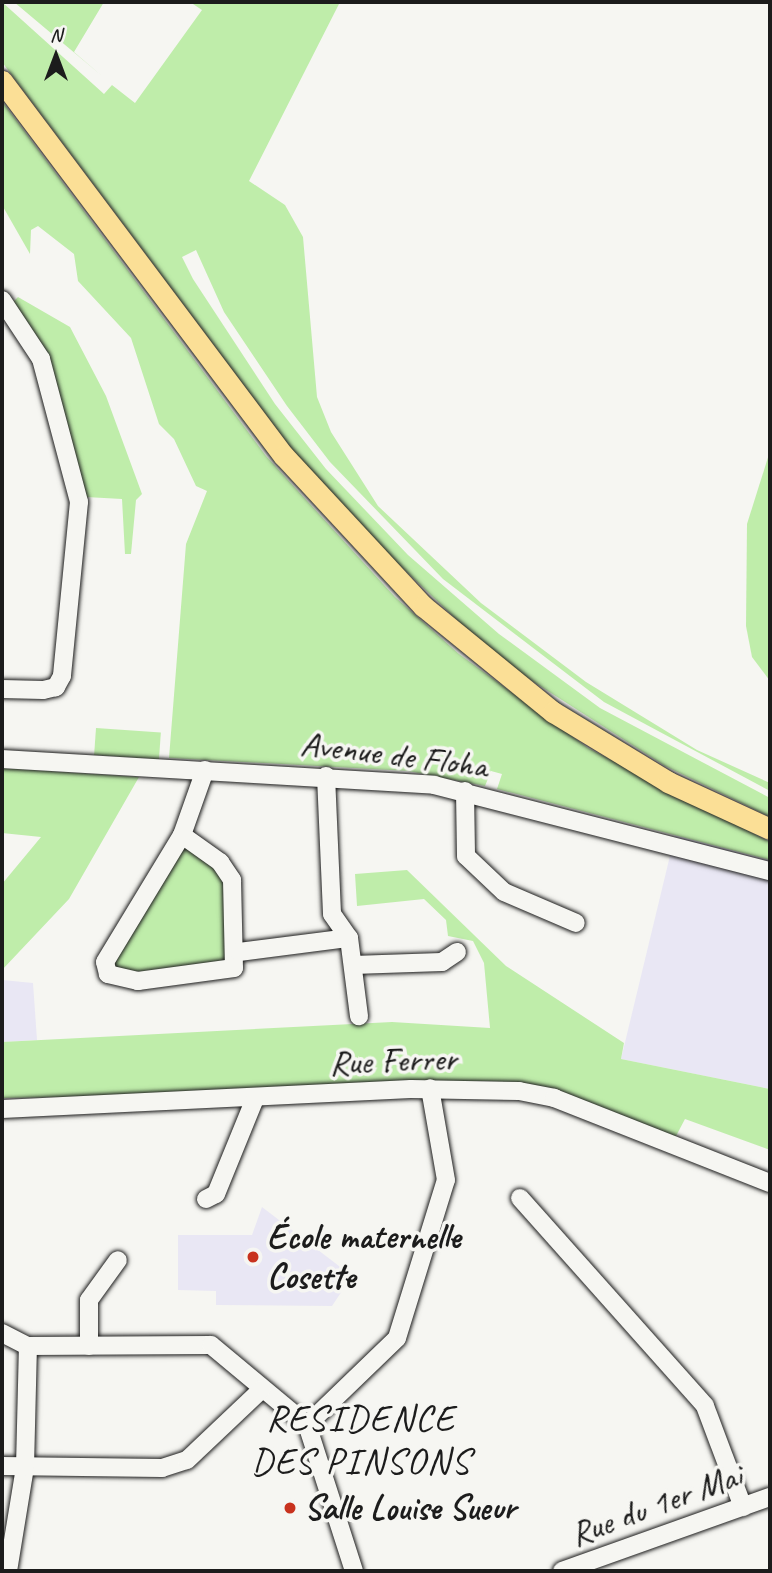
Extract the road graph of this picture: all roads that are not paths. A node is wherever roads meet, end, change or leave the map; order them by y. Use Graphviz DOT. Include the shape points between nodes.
graph roads {
  1 [pos="2,81"];
  2 [pos="2,300"];
  3 [pos="2,689"];
  4 [pos="2,759"];
  5 [pos="205,770"];
  6 [pos="326,776"];
  7 [pos="465,790"];
  8 [pos="770,829"];
  9 [pos="182,835"];
  10 [pos="770,871"];
  11 [pos="576,923"];
  12 [pos="349,938"];
  13 [pos="239,951"];
  14 [pos="457,952"];
  15 [pos="353,965"];
  16 [pos="359,1016"];
  17 [pos="430,1088"];
  18 [pos="254,1101"];
  19 [pos="2,1109"];
  20 [pos="770,1183"];
  21 [pos="520,1198"];
  22 [pos="206,1199"];
  23 [pos="118,1260"];
  24 [pos="2,1333"];
  25 [pos="28,1346"];
  26 [pos="89,1346"];
  27 [pos="262,1389"];
  28 [pos="307,1425"];
  29 [pos="2,1466"];
  30 [pos="25,1467"];
  31 [pos="770,1497"];
  32 [pos="743,1507"];
  33 [pos="8,1571"];
  34 [pos="354,1571"];
  35 [pos="562,1571"];
  1 -- 8 [label="main road" via="284,456 423,606 553,712 668,782"];
  2 -- 3 [label="street" via="41,359 78,480 62,676 56,687 43,691"];
  4 -- 5 [label="street, Avenue de Floha"];
  5 -- 6 [label="street, Avenue de Floha"];
  5 -- 9 [label="street"];
  6 -- 7 [label="street, Avenue de Floha"];
  6 -- 12 [label="street" via="332,914"];
  7 -- 10 [label="street, Avenue de Floha"];
  7 -- 11 [label="street" via="466,856 504,892"];
  9 -- 13 [label="street" via="228,871"];
  9 -- 13 [label="street" via="105,962 108,974 138,981 222,973 234,968"];
  12 -- 13 [label="street"];
  12 -- 15 [label="street"];
  14 -- 15 [label="street" via="442,962"];
  15 -- 16 [label="street"];
  17 -- 18 [label="street, Rue Ferrer"];
  17 -- 20 [label="street, Rue Ferrer" via="554,1098"];
  17 -- 28 [label="street" via="446,1180 397,1338"];
  18 -- 19 [label="street, Rue Ferrer"];
  18 -- 22 [label="street" via="216,1194"];
  21 -- 32 [label="street" via="705,1406"];
  23 -- 26 [label="street" via="89,1300"];
  24 -- 25 [label="street"];
  25 -- 26 [label="street"];
  25 -- 30 [label="street"];
  26 -- 27 [label="street" via="211,1345"];
  27 -- 28 [label="street"];
  27 -- 30 [label="street" via="187,1460 162,1468"];
  28 -- 34 [label="street"];
  29 -- 30 [label="street"];
  30 -- 33 [label="street"];
  31 -- 32 [label="street, Rue du 1er Mai"];
  32 -- 35 [label="street, Rue du 1er Mai"];
}
